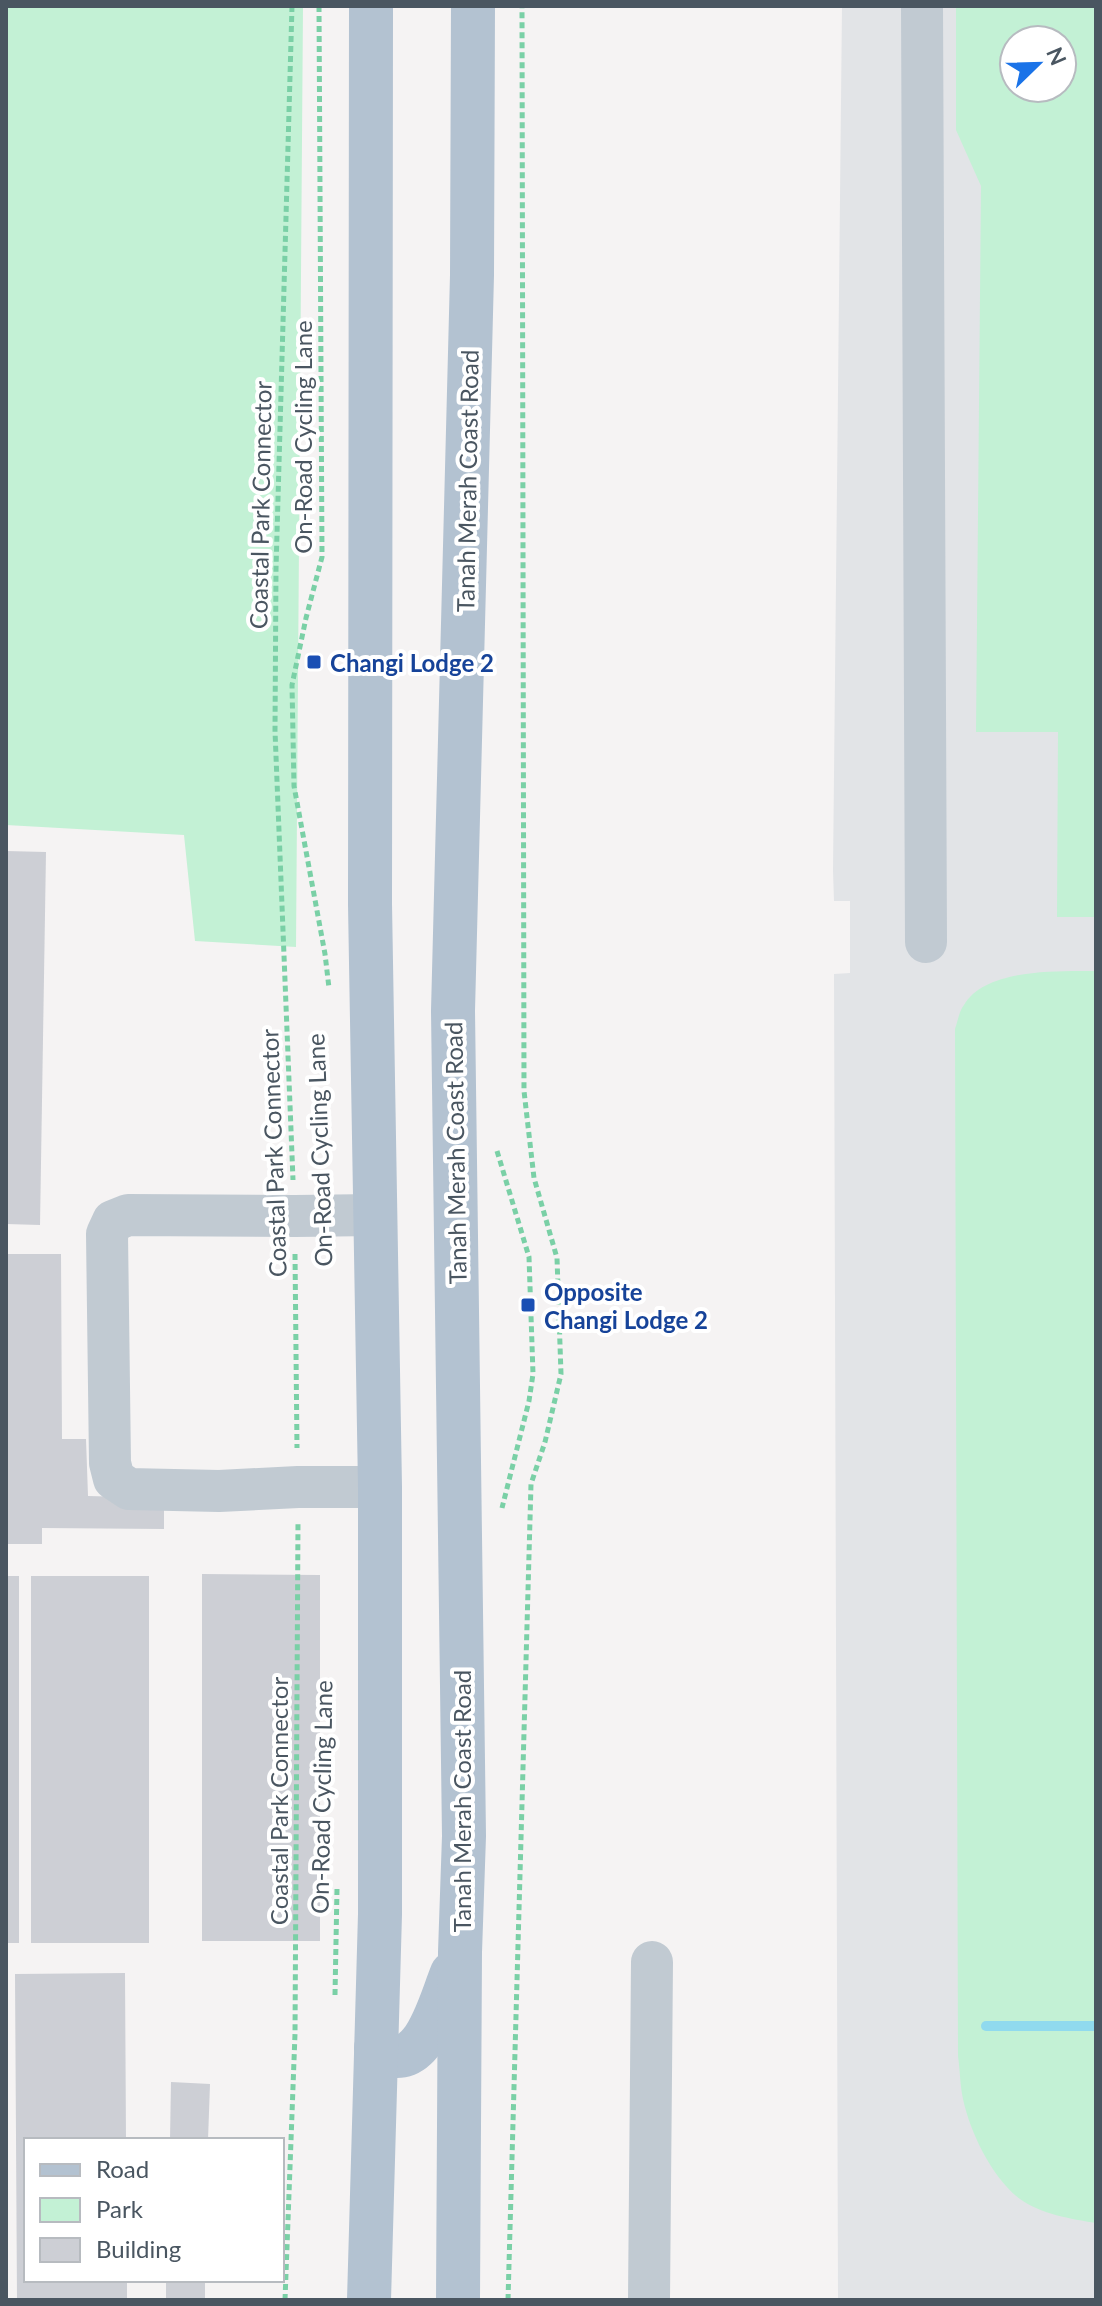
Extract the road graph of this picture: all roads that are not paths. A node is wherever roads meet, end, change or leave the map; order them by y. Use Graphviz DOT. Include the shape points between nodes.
graph roads {
  1 [pos="371,6"];
  2 [pos="473,6"];
  3 [pos="922,6"];
  4 [pos="926,942"];
  5 [pos="376,1215"];
  6 [pos="380,1487"];
  7 [pos="460,1952"];
  8 [pos="652,1962"];
  9 [pos="376,2048"];
  10 [pos="463,2289"];
  11 [pos="369,2300"];
  12 [pos="649,2300"];
  1 -- 5 [label="main road" via="370,904"];
  2 -- 7 [label="main road, Tanah Merah Coast Road" via="472,275 453,1011 464,1836"];
  3 -- 4 [label="street"];
  5 -- 6 [label="main road"];
  5 -- 6 [label="street" via="128,1215 113,1221 107,1234 110,1463 114,1479 129,1489"];
  6 -- 9 [label="main road"];
  7 -- 9 [label="main road" via="423,2042 400,2057 388,2057"];
  7 -- 10 [label="main road, Tanah Merah Coast Road"];
  8 -- 12 [label="street"];
  9 -- 11 [label="main road"];
}
